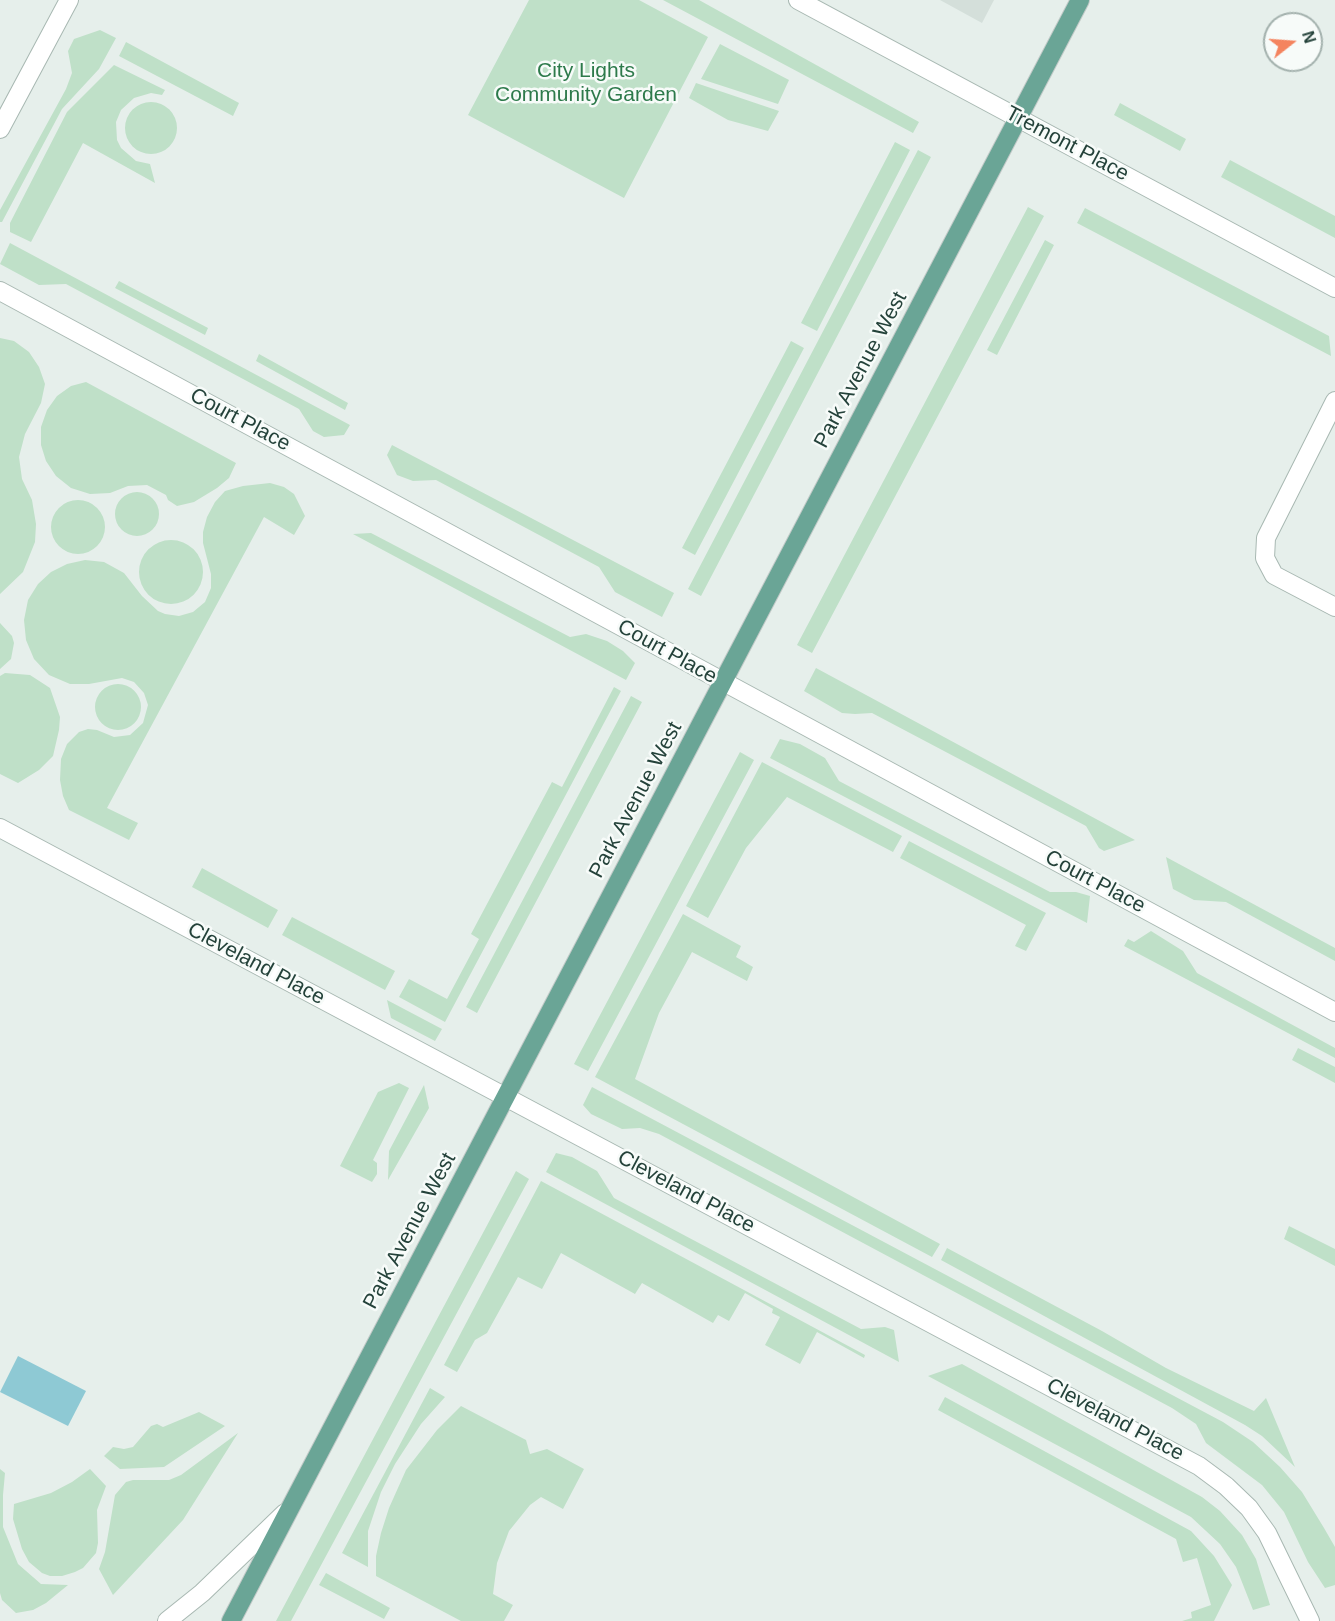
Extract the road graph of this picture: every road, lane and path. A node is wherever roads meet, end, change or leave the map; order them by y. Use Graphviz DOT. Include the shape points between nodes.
graph roads {
  1 [pos="69,0"];
  2 [pos="798,0"];
  3 [pos="1080,0"];
  4 [pos="1018,118"];
  5 [pos="0,129"];
  6 [pos="1335,288"];
  7 [pos="0,291"];
  8 [pos="1335,401"];
  9 [pos="1335,607"];
  10 [pos="723,682"];
  11 [pos="0,828"];
  12 [pos="1335,1012"];
  13 [pos="506,1097"];
  14 [pos="289,1510"];
  15 [pos="167,1621"];
  16 [pos="231,1621"];
  17 [pos="1310,1621"];
  1 -- 5 [label="street"];
  2 -- 4 [label="street, Tremont Place"];
  3 -- 4 [label="main road, Park Avenue West"];
  4 -- 6 [label="street, Tremont Place"];
  4 -- 10 [label="main road, Park Avenue West"];
  7 -- 10 [label="street, Court Place"];
  8 -- 9 [label="street" via="1266,538 1265,558 1274,575"];
  10 -- 12 [label="street, Court Place"];
  10 -- 13 [label="main road, Park Avenue West"];
  11 -- 13 [label="street, Cleveland Place"];
  13 -- 14 [label="main road, Park Avenue West"];
  13 -- 17 [label="street, Cleveland Place" via="1199,1466 1249,1508 1267,1533"];
  14 -- 15 [label="street"];
  14 -- 16 [label="main road, Park Avenue West"];
}
